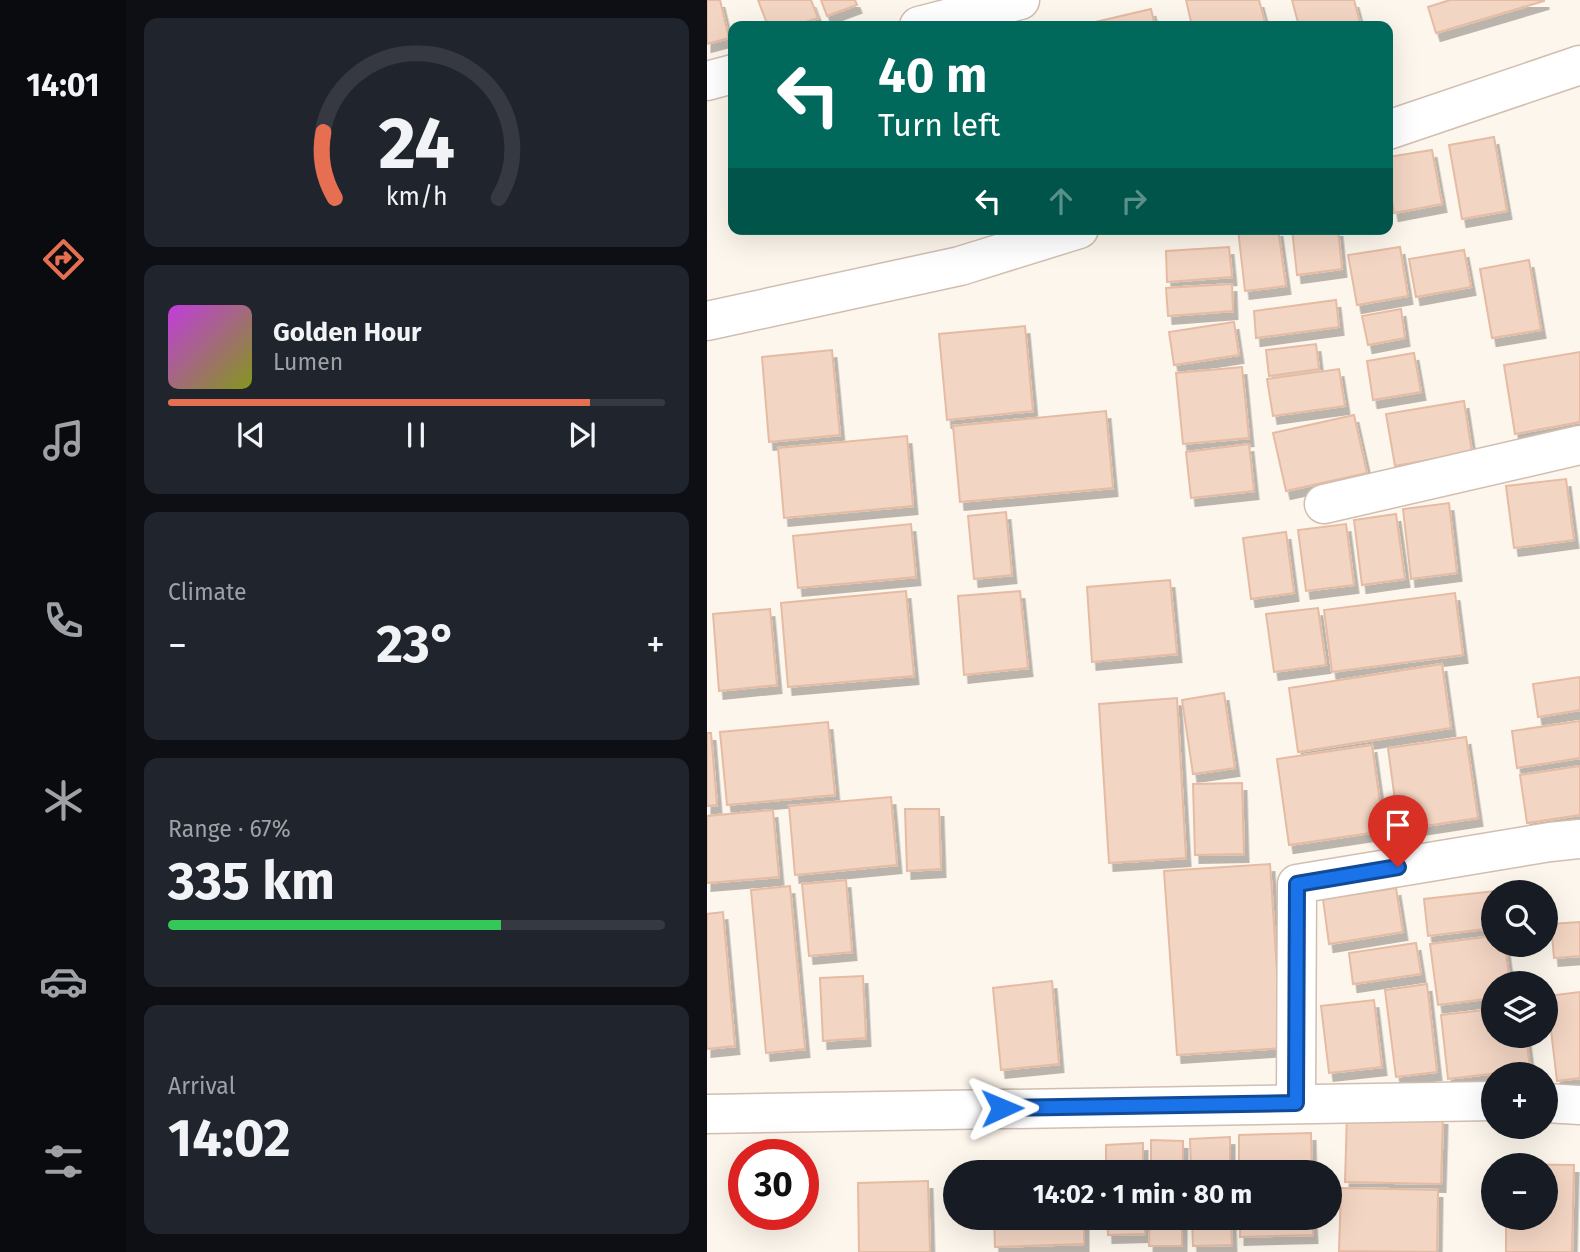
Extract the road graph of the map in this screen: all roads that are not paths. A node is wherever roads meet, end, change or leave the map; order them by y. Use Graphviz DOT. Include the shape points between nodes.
graph roads {
  1 [pos="1020,0"];
  2 [pos="938,21"];
  3 [pos="1580,65"];
  4 [pos="728,75"];
  5 [pos="707,81"];
  6 [pos="1393,128"];
  7 [pos="1060,235"];
  8 [pos="707,321"];
  9 [pos="1580,445"];
  10 [pos="1324,505"];
  11 [pos="1580,839"];
  12 [pos="1481,1101"];
  13 [pos="1296,1103"];
  14 [pos="1558,1104"];
  15 [pos="1580,1105"];
  16 [pos="707,1114"];
  1 -- 2 [label="street"];
  3 -- 6 [label="street"];
  4 -- 5 [label="street"];
  7 -- 8 [label="street" via="960,266"];
  9 -- 10 [label="street"];
  11 -- 13 [label="street" via="1297,884"];
  12 -- 13 [label="street"];
  13 -- 16 [label="street"];
  14 -- 15 [label="street"];
}
